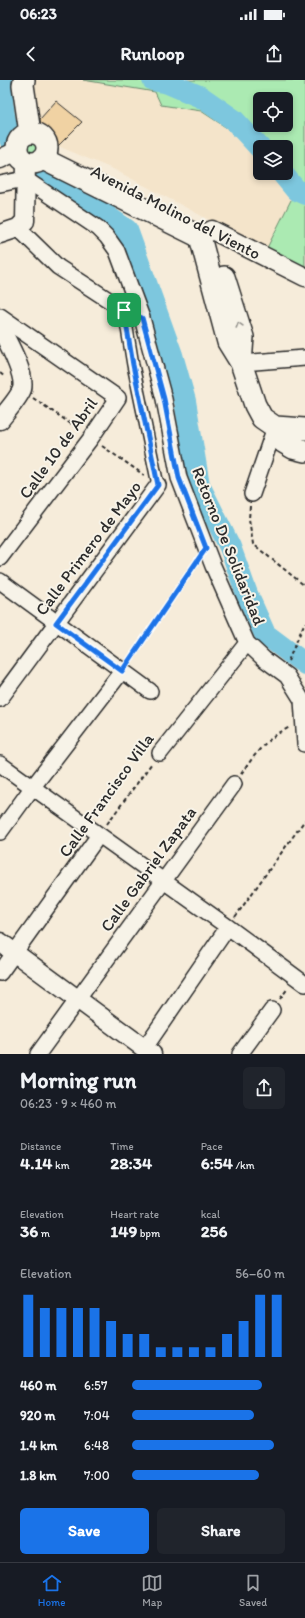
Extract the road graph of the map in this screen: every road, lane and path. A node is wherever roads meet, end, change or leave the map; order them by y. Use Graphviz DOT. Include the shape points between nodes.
graph roads {
  1 [pos="24,80"];
  2 [pos="27,160"];
  3 [pos="0,184"];
  4 [pos="18,228"];
  5 [pos="0,234"];
  6 [pos="206,234"];
  7 [pos="305,277"];
  8 [pos="124,310"];
  9 [pos="0,316"];
  10 [pos="142,318"];
  11 [pos="0,327"];
  12 [pos="305,358"];
  13 [pos="241,363"];
  14 [pos="22,390"];
  15 [pos="0,420"];
  16 [pos="275,427"];
  17 [pos="305,429"];
  18 [pos="91,438"];
  19 [pos="305,451"];
  20 [pos="158,485"];
  21 [pos="252,494"];
  22 [pos="206,548"];
  23 [pos="0,558"];
  24 [pos="0,581"];
  25 [pos="305,586"];
  26 [pos="305,622"];
  27 [pos="56,623"];
  28 [pos="247,643"];
  29 [pos="289,659"];
  30 [pos="122,671"];
  31 [pos="150,691"];
  32 [pos="0,699"];
  33 [pos="302,722"];
  34 [pos="305,744"];
  35 [pos="160,753"];
  36 [pos="0,764"];
  37 [pos="234,784"];
  38 [pos="32,788"];
  39 [pos="305,820"];
  40 [pos="0,832"];
  41 [pos="99,835"];
  42 [pos="163,881"];
  43 [pos="231,923"];
  44 [pos="0,942"];
  45 [pos="15,952"];
  46 [pos="0,973"];
  47 [pos="301,980"];
  48 [pos="78,998"];
  49 [pos="272,1010"];
  50 [pos="145,1052"];
  51 [pos="38,1054"];
  52 [pos="240,1054"];
  1 -- 2 [label="main road" via="30,133 37,134 45,142"];
  2 -- 3 [label="street"];
  2 -- 4 [label="street" via="25,222"];
  2 -- 6 [label="main road, Avenida Molino del Viento" via="88,174"];
  2 -- 10 [label="street, Retorno De Solidaridad" via="107,237 117,251"];
  4 -- 5 [label="street"];
  4 -- 8 [label="street" via="58,267"];
  6 -- 7 [label="street, Avenida Molino del Viento"];
  6 -- 13 [label="main road" via="228,342"];
  8 -- 10 [label="street"];
  8 -- 20 [label="street, Calle Primero de Mayo"];
  9 -- 18 [label="street, Calle 10 de Abril" via="118,398"];
  10 -- 22 [label="street, Retorno De Solidaridad" via="164,399 179,478"];
  11 -- 14 [label="street" via="21,375"];
  12 -- 13 [label="street"];
  13 -- 16 [label="main road" via="255,405 262,418"];
  14 -- 15 [label="street"];
  14 -- 18 [label="path"];
  16 -- 17 [label="main road"];
  16 -- 19 [label="main road" via="283,442 292,448"];
  16 -- 21 [label="street"];
  18 -- 20 [label="path"];
  18 -- 23 [label="street, Calle 10 de Abril"];
  20 -- 27 [label="street, Calle Primero de Mayo"];
  21 -- 25 [label="path" via="249,519 253,544"];
  22 -- 28 [label="street, Retorno De Solidaridad"];
  22 -- 30 [label="path"];
  24 -- 27 [label="street"];
  26 -- 29 [label="path"];
  27 -- 30 [label="street"];
  27 -- 32 [label="street, Calle Primero de Mayo"];
  28 -- 33 [label="street, Retorno De Solidaridad" via="287,676 302,700"];
  28 -- 35 [label="street, Calle Francisco Villa"];
  30 -- 31 [label="street"];
  30 -- 38 [label="street"];
  33 -- 34 [label="street, Retorno De Solidaridad"];
  33 -- 37 [label="path" via="264,743"];
  35 -- 41 [label="path, Calle Francisco Villa"];
  36 -- 38 [label="street"];
  37 -- 42 [label="street, Calle Gabriel Zapata"];
  38 -- 40 [label="street"];
  38 -- 41 [label="street"];
  39 -- 43 [label="path"];
  41 -- 42 [label="street"];
  41 -- 45 [label="street, Calle Francisco Villa"];
  42 -- 43 [label="street"];
  42 -- 48 [label="street, Calle Gabriel Zapata"];
  43 -- 47 [label="street"];
  43 -- 50 [label="street"];
  44 -- 45 [label="street"];
  45 -- 46 [label="street, Calle Francisco Villa"];
  45 -- 48 [label="street"];
  47 -- 49 [label="path"];
  48 -- 50 [label="street"];
  48 -- 51 [label="street, Calle Gabriel Zapata"];
  49 -- 52 [label="street"];
}
